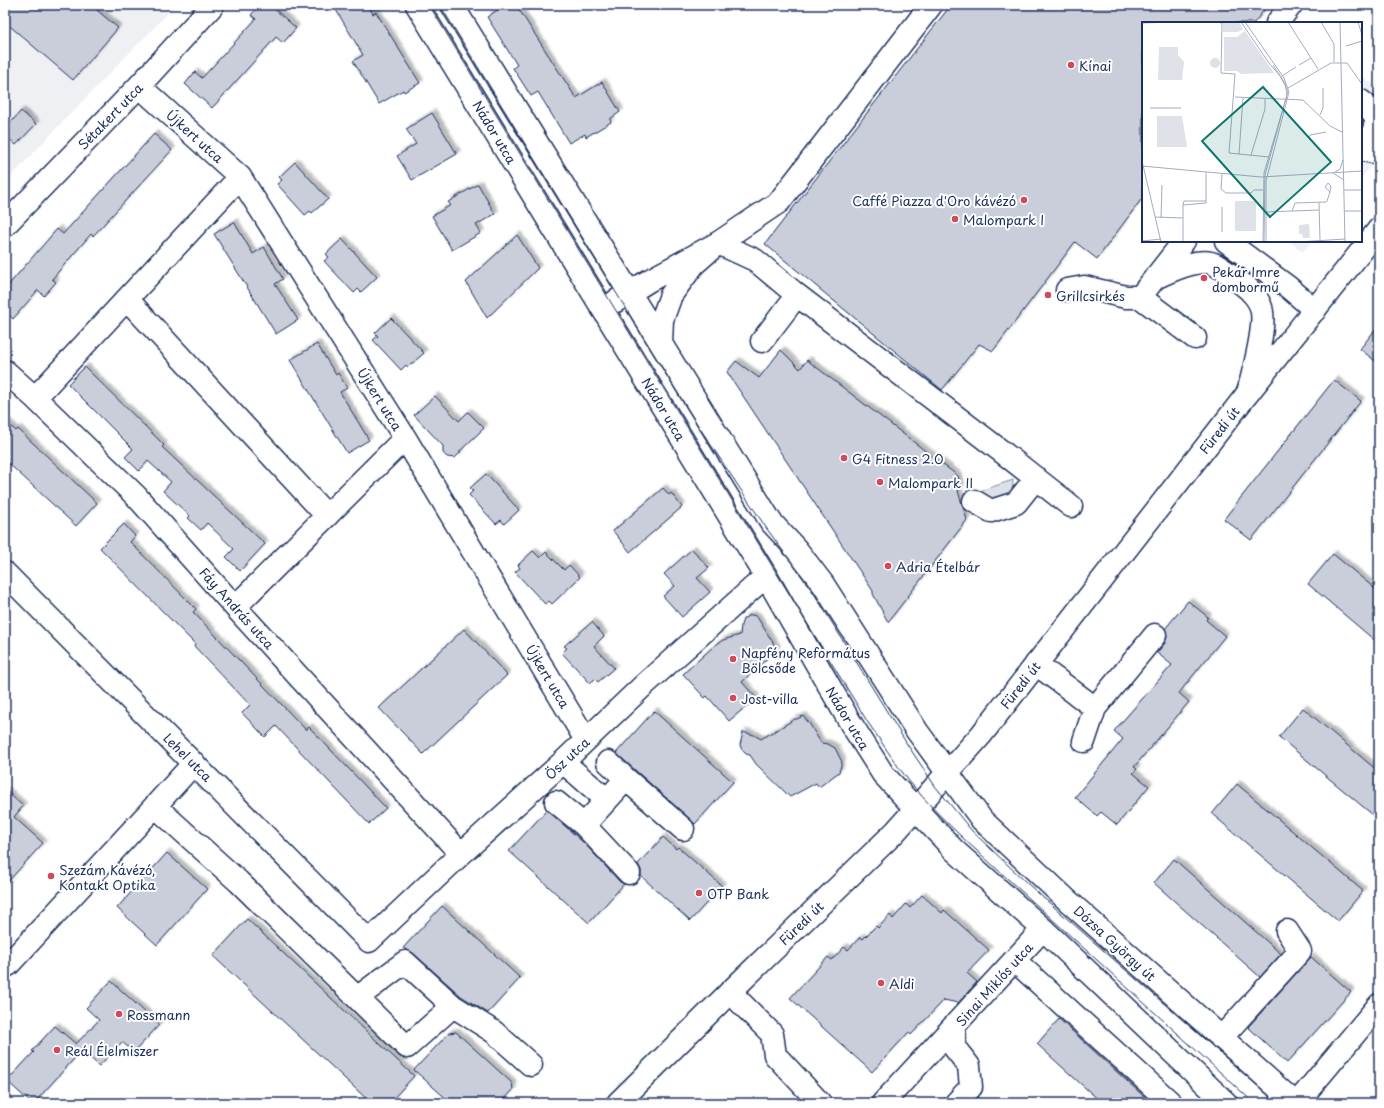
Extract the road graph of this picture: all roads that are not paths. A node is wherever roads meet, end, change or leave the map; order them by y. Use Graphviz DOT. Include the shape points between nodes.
graph roads {
  1 [pos="213,5"];
  2 [pos="417,5"];
  3 [pos="452,5"];
  4 [pos="931,5"];
  5 [pos="1291,5"];
  6 [pos="1278,22"];
  7 [pos="139,86"];
  8 [pos="1362,102"];
  9 [pos="1367,152"];
  10 [pos="240,177"];
  11 [pos="5,225"];
  12 [pos="1379,230"];
  13 [pos="1183,242"];
  14 [pos="1215,242"];
  15 [pos="1227,242"];
  16 [pos="718,243"];
  17 [pos="1215,264"];
  18 [pos="1156,278"];
  19 [pos="1067,290"];
  20 [pos="628,293"];
  21 [pos="797,295"];
  22 [pos="1140,297"];
  23 [pos="127,299"];
  24 [pos="603,309"];
  25 [pos="1315,310"];
  26 [pos="1195,338"];
  27 [pos="762,341"];
  28 [pos="661,343"];
  29 [pos="5,371"];
  30 [pos="1248,393"];
  31 [pos="35,398"];
  32 [pos="405,438"];
  33 [pos="1036,478"];
  34 [pos="974,501"];
  35 [pos="1071,506"];
  36 [pos="327,516"];
  37 [pos="5,573"];
  38 [pos="766,576"];
  39 [pos="235,607"];
  40 [pos="1155,634"];
  41 [pos="1036,664"];
  42 [pos="1095,708"];
  43 [pos="586,740"];
  44 [pos="1084,741"];
  45 [pos="563,762"];
  46 [pos="608,762"];
  47 [pos="194,763"];
  48 [pos="947,773"];
  49 [pos="626,779"];
  50 [pos="607,800"];
  51 [pos="556,802"];
  52 [pos="155,806"];
  53 [pos="916,809"];
  54 [pos="584,825"];
  55 [pos="683,829"];
  56 [pos="461,854"];
  57 [pos="629,873"];
  58 [pos="1043,930"];
  59 [pos="1287,930"];
  60 [pos="370,941"];
  61 [pos="5,961"];
  62 [pos="1016,961"];
  63 [pos="730,992"];
  64 [pos="357,998"];
  65 [pos="1379,1005"];
  66 [pos="453,1006"];
  67 [pos="954,1027"];
  68 [pos="1221,1038"];
  69 [pos="531,1065"];
  70 [pos="618,1103"];
  71 [pos="820,1103"];
  72 [pos="883,1103"];
  73 [pos="956,1103"];
  74 [pos="1171,1103"];
  75 [pos="1226,1103"];
  76 [pos="1296,1103"];
  1 -- 7 [label="street, Sétakert utca"];
  2 -- 24 [label="street, Nádor utca"];
  3 -- 20 [label="street"];
  4 -- 16 [label="street" via="779,202"];
  5 -- 6 [label="street"];
  7 -- 10 [label="street, Újkert utca"];
  7 -- 11 [label="street, Sétakert utca"];
  8 -- 9 [label="street" via="1376,119"];
  10 -- 23 [label="street"];
  10 -- 32 [label="street, Újkert utca"];
  12 -- 25 [label="street, Füredi út"];
  13 -- 18 [label="street"];
  14 -- 17 [label="street"];
  15 -- 25 [label="street"];
  16 -- 20 [label="street"];
  16 -- 21 [label="street" via="755,260"];
  16 -- 28 [label="street" via="694,264 671,296 662,320"];
  17 -- 18 [label="street" via="1206,262 1182,266"];
  17 -- 30 [label="street" via="1249,289 1262,311 1258,349"];
  18 -- 22 [label="street"];
  19 -- 22 [label="street" via="1084,287 1126,297"];
  20 -- 24 [label="street"];
  20 -- 28 [label="street"];
  21 -- 27 [label="street"];
  21 -- 33 [label="street"];
  22 -- 26 [label="street"];
  23 -- 31 [label="street"];
  23 -- 36 [label="street"];
  24 -- 38 [label="street, Nádor utca"];
  25 -- 30 [label="street, Füredi út"];
  28 -- 48 [label="street" via="771,522 823,584 917,731"];
  29 -- 31 [label="street, Fáy András utca"];
  30 -- 41 [label="street, Füredi út"];
  31 -- 39 [label="street, Fáy András utca" via="137,497"];
  32 -- 36 [label="street"];
  32 -- 43 [label="street, Újkert utca"];
  33 -- 34 [label="street" via="1016,503 991,511"];
  33 -- 35 [label="street"];
  36 -- 39 [label="street"];
  37 -- 47 [label="street, Lehel utca"];
  38 -- 43 [label="street, Ösz utca"];
  38 -- 53 [label="street, Nádor utca" via="869,753 883,774"];
  39 -- 56 [label="street, Fáy András utca"];
  40 -- 42 [label="street"];
  41 -- 42 [label="street"];
  41 -- 48 [label="street, Füredi út" via="981,735"];
  42 -- 44 [label="street"];
  43 -- 45 [label="street, Ösz utca"];
  45 -- 50 [label="street"];
  45 -- 56 [label="street, Ösz utca"];
  46 -- 49 [label="street"];
  47 -- 52 [label="street"];
  47 -- 60 [label="street, Lehel utca"];
  48 -- 53 [label="street, Füredi út"];
  48 -- 68 [label="street, Dózsa György út" via="982,820"];
  49 -- 50 [label="street"];
  49 -- 55 [label="street"];
  50 -- 54 [label="street"];
  51 -- 54 [label="street"];
  52 -- 61 [label="street" via="8,964"];
  52 -- 64 [label="street" via="239,882"];
  53 -- 58 [label="street" via="954,850"];
  53 -- 63 [label="street, Füredi út"];
  54 -- 57 [label="street"];
  56 -- 60 [label="street, Ösz utca"];
  58 -- 62 [label="street, Sinai Miklós utca"];
  58 -- 75 [label="street"];
  59 -- 68 [label="street" via="1300,951"];
  62 -- 67 [label="street, Sinai Miklós utca"];
  62 -- 74 [label="street"];
  63 -- 70 [label="street, Füredi út"];
  63 -- 71 [label="street" via="772,1034 775,1055"];
  64 -- 66 [label="street" via="405,962"];
  64 -- 66 [label="street" via="407,1046"];
  65 -- 76 [label="street"];
  66 -- 69 [label="street" via="494,1032"];
  67 -- 72 [label="street"];
  67 -- 73 [label="street, Sinai Miklós utca" via="954,1047 969,1066 971,1087"];
  68 -- 76 [label="street, Dózsa György út"];
}
